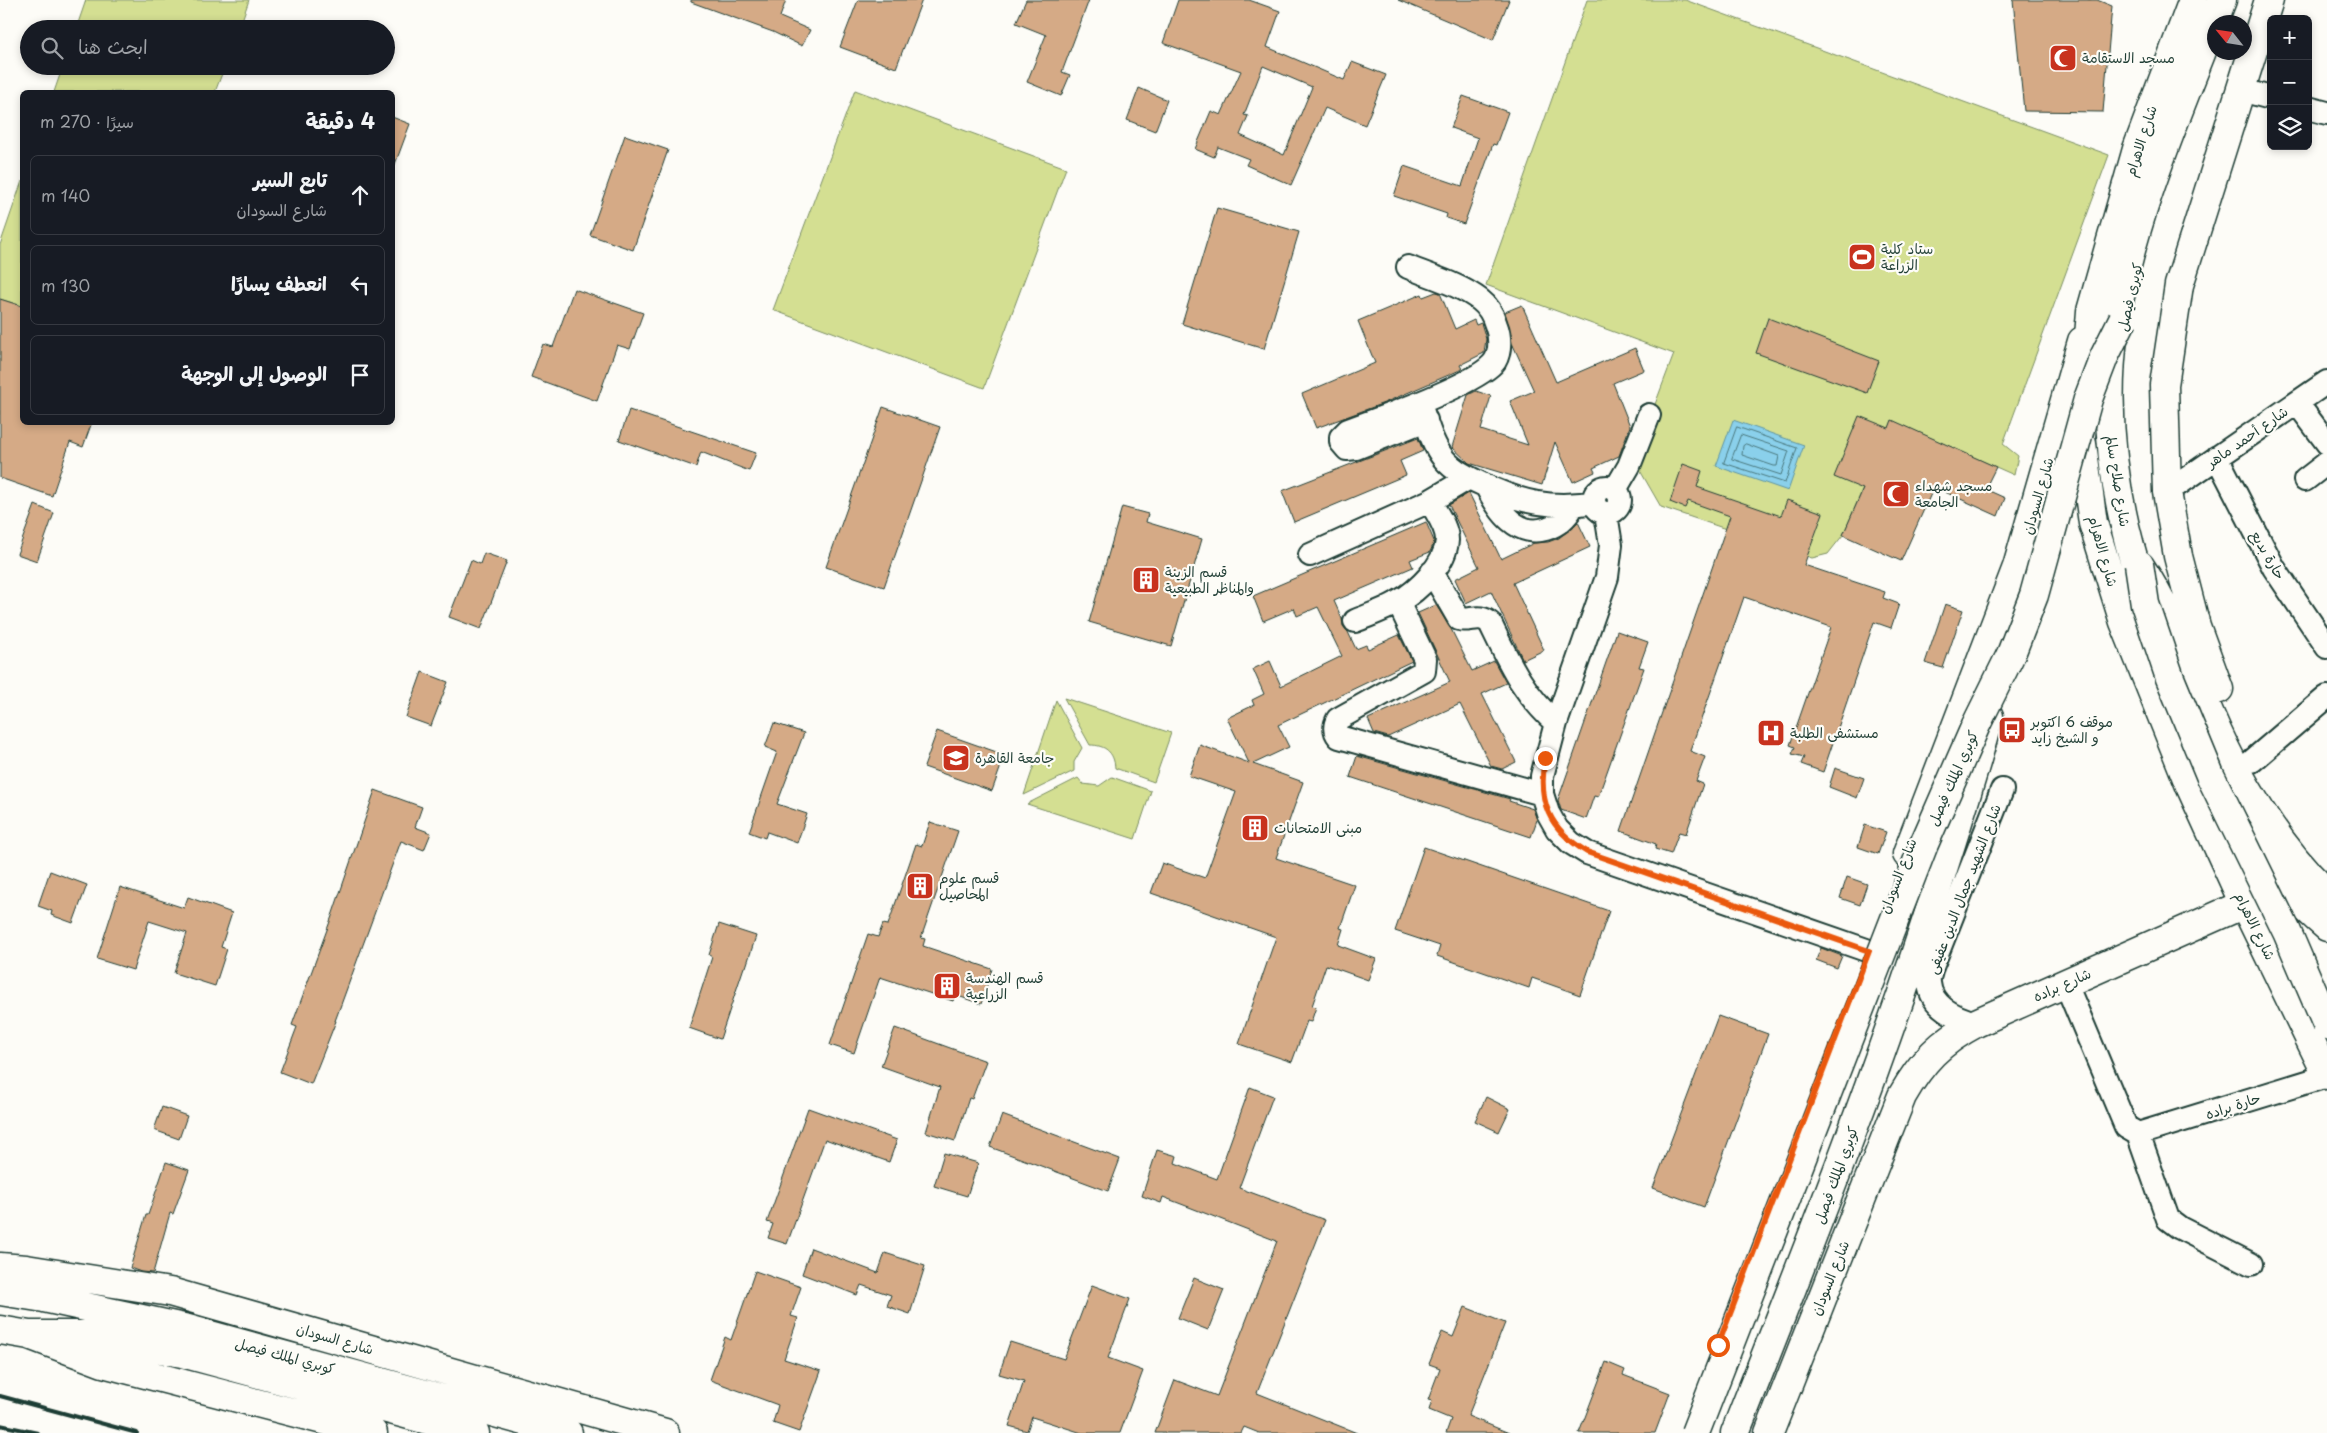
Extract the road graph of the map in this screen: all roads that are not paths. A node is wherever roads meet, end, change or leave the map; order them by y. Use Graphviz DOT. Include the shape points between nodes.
graph roads {
  1 [pos="2193,0"];
  2 [pos="2269,0"];
  3 [pos="2224,6"];
  4 [pos="2207,59"];
  5 [pos="2241,90"];
  6 [pos="2267,97"];
  7 [pos="2312,109"];
  8 [pos="2327,113"];
  9 [pos="1408,267"];
  10 [pos="2091,311"];
  11 [pos="2123,319"];
  12 [pos="2086,374"];
  13 [pos="2327,382"];
  14 [pos="2297,403"];
  15 [pos="1423,412"];
  16 [pos="1649,415"];
  17 [pos="2110,428"];
  18 [pos="1360,436"];
  19 [pos="2327,443"];
  20 [pos="2217,457"];
  21 [pos="2327,463"];
  22 [pos="2305,480"];
  23 [pos="1478,482"];
  24 [pos="2167,492"];
  25 [pos="1430,501"];
  26 [pos="1591,507"];
  27 [pos="1310,555"];
  28 [pos="2139,564"];
  29 [pos="2017,567"];
  30 [pos="1432,572"];
  31 [pos="1398,602"];
  32 [pos="2152,613"];
  33 [pos="2320,620"];
  34 [pos="1355,621"];
  35 [pos="2327,647"];
  36 [pos="2136,653"];
  37 [pos="2327,697"];
  38 [pos="1556,723"];
  39 [pos="2252,761"];
  40 [pos="2002,790"];
  41 [pos="1542,794"];
  42 [pos="2327,865"];
  43 [pos="2327,893"];
  44 [pos="2244,904"];
  45 [pos="2327,927"];
  46 [pos="1869,951"];
  47 [pos="2066,984"];
  48 [pos="1976,1023"];
  49 [pos="2327,1025"];
  50 [pos="2327,1075"];
  51 [pos="1902,1096"];
  52 [pos="2138,1134"];
  53 [pos="2251,1264"];
  54 [pos="0,1267"];
  55 [pos="0,1291"];
  56 [pos="0,1330"];
  57 [pos="29,1335"];
  58 [pos="373,1433"];
  59 [pos="475,1433"];
  60 [pos="568,1433"];
  61 [pos="665,1433"];
  62 [pos="1684,1433"];
  63 [pos="1695,1433"];
  64 [pos="1735,1433"];
  65 [pos="1769,1433"];
  1 -- 10 [label="main road, شارع الاهرام" via="2138,149"];
  2 -- 5 [label="main road"];
  3 -- 17 [label="main road, شارع صلاح سالم" via="2150,192 2122,285 2113,342"];
  4 -- 11 [label="main road, كوبرى فيصل" via="2136,266"];
  5 -- 6 [label="street"];
  5 -- 24 [label="main road" via="2178,285 2164,385"];
  7 -- 8 [label="street"];
  9 -- 15 [label="street" via="1482,301 1493,314 1499,330 1495,361"];
  10 -- 12 [label="main road, شارع الاهرام"];
  10 -- 29 [label="main road, شارع السودان"];
  11 -- 28 [label="main road, كوبرى فيصل, bridge" via="2116,381 2117,443 2125,504"];
  11 -- 63 [label="main road, كوبري الملك فيصل, bridge" via="2088,399 2034,595 2011,654 1924,844"];
  12 -- 17 [label="main road"];
  12 -- 36 [label="main road, شارع الاهرام" via="2081,437 2093,523"];
  13 -- 14 [label="street, شارع أحمد ماهر"];
  14 -- 19 [label="street"];
  14 -- 20 [label="street, شارع أحمد ماهر"];
  15 -- 18 [label="street"];
  15 -- 23 [label="street" via="1445,460"];
  16 -- 26 [label="street" via="1629,466 1615,490 1620,498 1618,507 1611,513"];
  17 -- 32 [label="main road, شارع صلاح سالم" via="2122,522"];
  20 -- 24 [label="street, شارع أحمد ماهر"];
  20 -- 33 [label="street, حارة بديع" via="2274,568"];
  21 -- 22 [label="street"];
  23 -- 25 [label="street"];
  23 -- 26 [label="street" via="1534,503"];
  24 -- 39 [label="main road" via="2178,556 2196,626 2223,700"];
  25 -- 27 [label="street"];
  25 -- 30 [label="street" via="1444,526 1447,539 1445,551"];
  26 -- 38 [label="street" via="1611,545 1608,577"];
  28 -- 43 [label="main road" via="2165,607 2240,779 2279,836"];
  28 -- 49 [label="main road, bridge" via="2150,620 2170,678 2210,775 2287,932"];
  29 -- 46 [label="main road, شارع السودان"];
  29 -- 64 [label="main road, كوبري الملك فيصل" via="2009,633 1981,746 1910,974 1816,1230"];
  30 -- 31 [label="street"];
  30 -- 38 [label="street" via="1459,618 1465,620 1477,616 1490,623 1520,684"];
  31 -- 34 [label="street"];
  31 -- 41 [label="street" via="1425,659 1424,671 1338,719 1335,732 1339,737"];
  32 -- 36 [label="main road"];
  32 -- 45 [label="main road, شارع صلاح سالم" via="2259,851 2285,887"];
  33 -- 35 [label="street, حارة بديع"];
  36 -- 44 [label="main road, شارع الاهرام" via="2190,786"];
  37 -- 39 [label="street"];
  38 -- 41 [label="street" via="1545,758"];
  39 -- 42 [label="main road" via="2283,816"];
  40 -- 48 [label="street, شارع الشهيد جمال الدين عفيفى" via="1932,967 1929,983 1934,997 1944,1009"];
  41 -- 46 [label="street" via="1557,829 1571,843 1587,852"];
  44 -- 47 [label="main road, شارع براده"];
  44 -- 50 [label="main road, شارع الاهرام"];
  46 -- 62 [label="main road, شارع السودان"];
  47 -- 48 [label="main road, شارع براده"];
  47 -- 52 [label="street" via="2126,1127"];
  48 -- 51 [label="main road, شارع براده" via="1932,1052"];
  50 -- 52 [label="street, حارة براده"];
  51 -- 65 [label="main road, شارع السودان"];
  52 -- 53 [label="street" via="2168,1219"];
  54 -- 61 [label="main road, شارع السودان" via="170,1292"];
  55 -- 60 [label="main road, كوبري الملك فيصل" via="188,1329"];
  56 -- 57 [label="main road"];
  57 -- 58 [label="main road" via="103,1363"];
  57 -- 59 [label="main road, كوبري الملك فيصل" via="85,1335 182,1353"];
}
